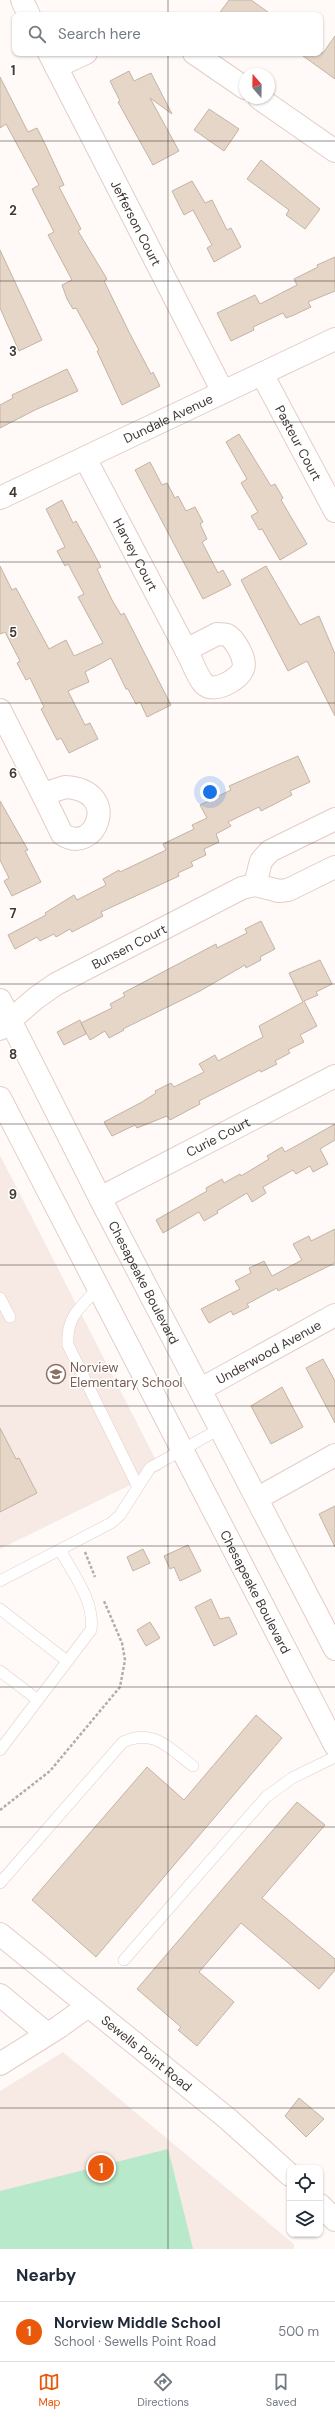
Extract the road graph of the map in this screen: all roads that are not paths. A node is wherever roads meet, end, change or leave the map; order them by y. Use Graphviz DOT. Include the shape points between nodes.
graph roads {
  1 [pos="22,0"];
  2 [pos="28,12"];
  3 [pos="72,56"];
  4 [pos="198,56"];
  5 [pos="53,60"];
  6 [pos="239,84"];
  7 [pos="268,104"];
  8 [pos="335,151"];
  9 [pos="335,339"];
  10 [pos="262,374"];
  11 [pos="224,392"];
  12 [pos="85,458"];
  13 [pos="0,498"];
  14 [pos="335,511"];
  15 [pos="186,650"];
  16 [pos="0,710"];
  17 [pos="44,797"];
  18 [pos="335,819"];
  19 [pos="335,867"];
  20 [pos="255,885"];
  21 [pos="0,1000"];
  22 [pos="5,1025"];
  23 [pos="335,1076"];
  24 [pos="0,1098"];
  25 [pos="100,1198"];
  26 [pos="99,1287"];
  27 [pos="0,1298"];
  28 [pos="335,1315"];
  29 [pos="10,1317"];
  30 [pos="201,1389"];
  31 [pos="221,1428"];
  32 [pos="183,1449"];
  33 [pos="335,1455"];
  34 [pos="138,1487"];
  35 [pos="258,1498"];
  36 [pos="60,1550"];
  37 [pos="0,1581"];
  38 [pos="0,1609"];
  39 [pos="335,1649"];
  40 [pos="67,1661"];
  41 [pos="0,1671"];
  42 [pos="38,1700"];
  43 [pos="2,1744"];
  44 [pos="335,1745"];
  45 [pos="335,1757"];
  46 [pos="193,1766"];
  47 [pos="0,1883"];
  48 [pos="0,1934"];
  49 [pos="124,1960"];
  50 [pos="0,1996"];
  51 [pos="88,2006"];
  52 [pos="47,2034"];
  53 [pos="0,2064"];
  54 [pos="287,2173"];
  55 [pos="323,2208"];
  56 [pos="335,2220"];
  1 -- 2 [label="street"];
  3 -- 5 [label="street"];
  4 -- 6 [label="street"];
  5 -- 11 [label="street, Jefferson Court"];
  7 -- 8 [label="street"];
  9 -- 10 [label="street, Dundale Avenue"];
  10 -- 11 [label="street, Dundale Avenue"];
  10 -- 14 [label="street, Pasteur Court"];
  11 -- 12 [label="street, Dundale Avenue"];
  12 -- 13 [label="street, Dundale Avenue"];
  12 -- 15 [label="street, Harvey Court"];
  16 -- 17 [label="street"];
  18 -- 20 [label="street" via="270,851 261,861"];
  19 -- 20 [label="street" via="288,890 279,891"];
  20 -- 22 [label="street, Bunsen Court" via="242,888 56,984"];
  21 -- 22 [label="street, Chesapeake Boulevard"];
  22 -- 25 [label="street, Chesapeake Boulevard"];
  23 -- 25 [label="street, Curie Court"];
  24 -- 26 [label="street, Chesapeake Boulevard"];
  25 -- 30 [label="street, Chesapeake Boulevard"];
  26 -- 32 [label="street, Chesapeake Boulevard"];
  26 -- 34 [label="lane" via="70,1321 67,1330 68,1345"];
  27 -- 29 [label="lane"];
  28 -- 30 [label="street, Underwood Avenue"];
  30 -- 31 [label="street, Chesapeake Boulevard"];
  31 -- 32 [label="lane"];
  31 -- 35 [label="street, Chesapeake Boulevard"];
  32 -- 34 [label="lane" via="150,1468"];
  32 -- 44 [label="street, Chesapeake Boulevard"];
  33 -- 35 [label="street"];
  34 -- 36 [label="lane" via="120,1515"];
  35 -- 39 [label="street, Chesapeake Boulevard"];
  36 -- 37 [label="lane"];
  36 -- 40 [label="lane" via="90,1605 93,1617 91,1630"];
  38 -- 40 [label="lane"];
  40 -- 42 [label="lane"];
  41 -- 42 [label="lane"];
  42 -- 43 [label="lane"];
  45 -- 49 [label="lane" via="292,1778 266,1797"];
  46 -- 47 [label="lane" via="154,1738 134,1737 123,1742"];
  48 -- 51 [label="street, Sewells Point Road"];
  50 -- 52 [label="street"];
  51 -- 52 [label="street"];
  51 -- 54 [label="street, Sewells Point Road" via="228,2119"];
  52 -- 53 [label="street"];
  55 -- 56 [label="street"];
}
